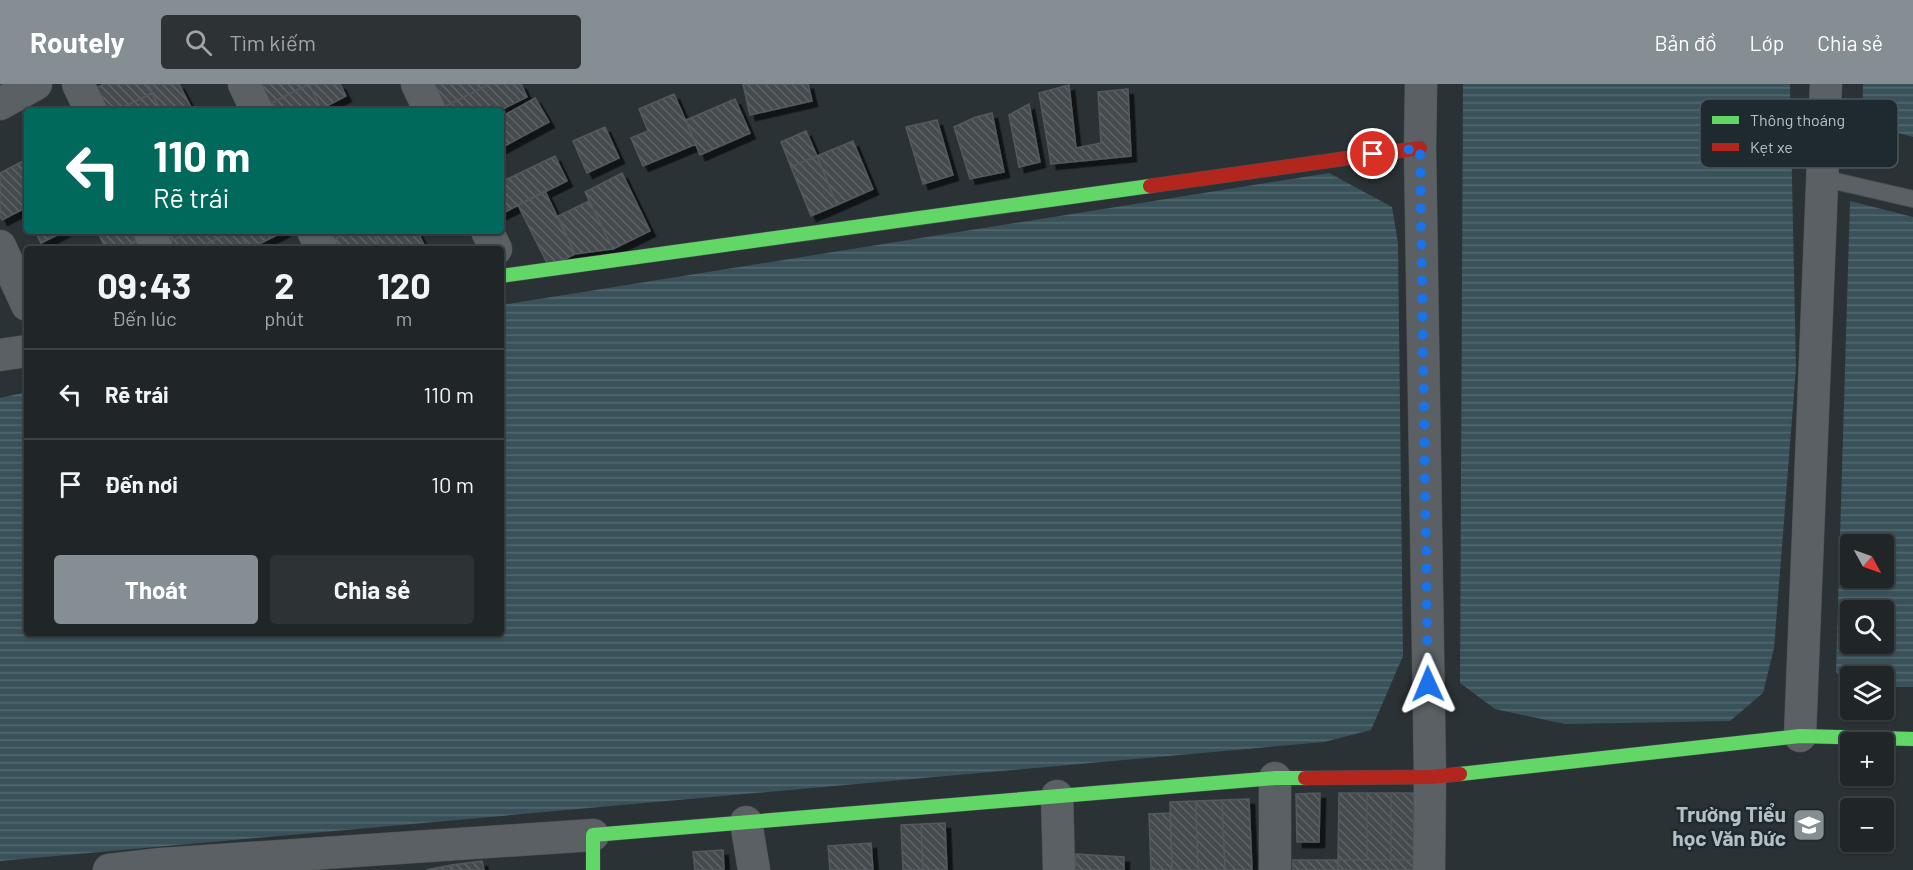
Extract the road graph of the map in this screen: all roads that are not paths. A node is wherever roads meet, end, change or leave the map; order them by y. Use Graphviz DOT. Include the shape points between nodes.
graph roads {
  1 [pos="36,84"];
  2 [pos="78,84"];
  3 [pos="244,84"];
  4 [pos="417,84"];
  5 [pos="1421,84"];
  6 [pos="1826,84"];
  7 [pos="1825,99"];
  8 [pos="0,104"];
  9 [pos="90,108"];
  10 [pos="255,108"];
  11 [pos="429,108"];
  12 [pos="1420,148"];
  13 [pos="1822,168"];
  14 [pos="1822,178"];
  15 [pos="1913,199"];
  16 [pos="0,246"];
  17 [pos="504,265"];
  18 [pos="24,299"];
  19 [pos="24,351"];
  20 [pos="0,355"];
  21 [pos="1800,736"];
  22 [pos="1913,739"];
  23 [pos="1430,777"];
  24 [pos="1275,778"];
  25 [pos="1057,796"];
  26 [pos="746,822"];
  27 [pos="593,835"];
  28 [pos="109,870"];
  29 [pos="593,870"];
  30 [pos="754,870"];
  31 [pos="1059,870"];
  32 [pos="1275,870"];
  33 [pos="1429,870"];
  1 -- 8 [label="street"];
  2 -- 9 [label="street"];
  3 -- 10 [label="street"];
  4 -- 11 [label="street"];
  5 -- 12 [label="street"];
  6 -- 7 [label="street"];
  12 -- 17 [label="street"];
  12 -- 23 [label="street"];
  13 -- 14 [label="street"];
  14 -- 15 [label="lane"];
  14 -- 21 [label="street"];
  16 -- 18 [label="street"];
  19 -- 20 [label="street"];
  21 -- 22 [label="street"];
  21 -- 23 [label="street"];
  23 -- 24 [label="street"];
  23 -- 33 [label="street"];
  24 -- 25 [label="street"];
  24 -- 32 [label="street"];
  25 -- 26 [label="street"];
  25 -- 31 [label="street"];
  26 -- 27 [label="street"];
  26 -- 30 [label="street"];
  27 -- 28 [label="street"];
  27 -- 29 [label="street"];
}
